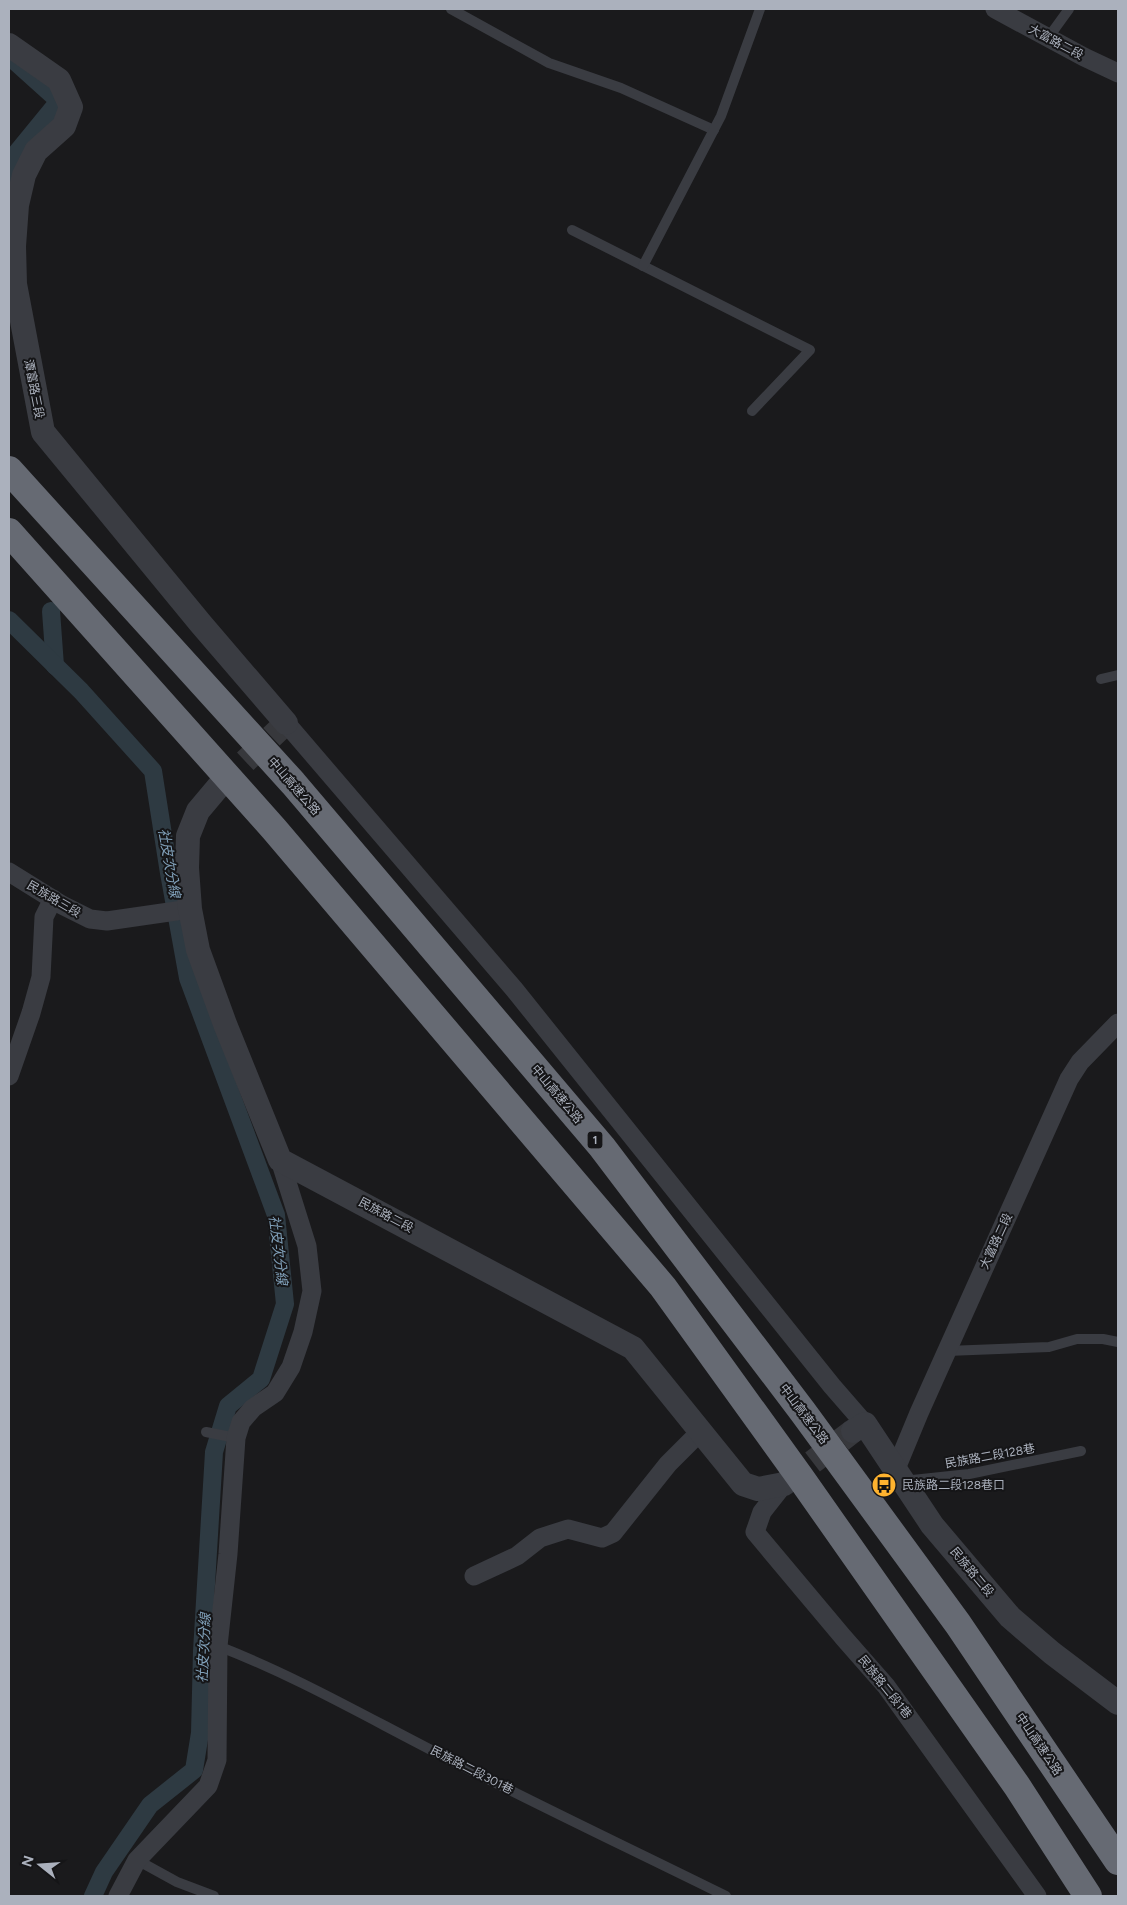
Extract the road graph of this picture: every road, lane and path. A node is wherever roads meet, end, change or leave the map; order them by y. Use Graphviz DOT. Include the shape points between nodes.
graph roads {
  1 [pos="451,9"];
  2 [pos="760,9"];
  3 [pos="995,9"];
  4 [pos="1069,9"];
  5 [pos="1048,38"];
  6 [pos="9,45"];
  7 [pos="1118,73"];
  8 [pos="714,130"];
  9 [pos="572,230"];
  10 [pos="643,266"];
  11 [pos="752,411"];
  12 [pos="9,470"];
  13 [pos="9,532"];
  14 [pos="1118,675"];
  15 [pos="1101,679"];
  16 [pos="286,723"];
  17 [pos="219,786"];
  18 [pos="9,872"];
  19 [pos="53,899"];
  20 [pos="180,910"];
  21 [pos="1118,1024"];
  22 [pos="9,1076"];
  23 [pos="280,1160"];
  24 [pos="1118,1342"];
  25 [pos="947,1351"];
  26 [pos="859,1428"];
  27 [pos="206,1432"];
  28 [pos="700,1432"];
  29 [pos="233,1438"];
  30 [pos="1081,1451"];
  31 [pos="899,1476"];
  32 [pos="742,1484"];
  33 [pos="784,1484"];
  34 [pos="762,1512"];
  35 [pos="474,1576"];
  36 [pos="218,1646"];
  37 [pos="1118,1703"];
  38 [pos="137,1860"];
  39 [pos="1118,1860"];
  40 [pos="118,1896"];
  41 [pos="214,1896"];
  42 [pos="726,1896"];
  43 [pos="1037,1896"];
  44 [pos="1088,1896"];
  1 -- 8 [label="lane" via="549,63 621,88"];
  2 -- 8 [label="lane"];
  3 -- 5 [label="street, 大富路二段"];
  4 -- 5 [label="lane"];
  5 -- 7 [label="street, 大富路二段"];
  6 -- 16 [label="street, 潭富路三段" via="59,80 71,107 64,126 36,151 24,175 17,205 15,284 43,432"];
  8 -- 10 [label="lane"];
  9 -- 10 [label="lane"];
  10 -- 11 [label="lane" via="810,350"];
  12 -- 39 [label="highway, 中山高速公路 / 1" via="293,783 602,1147 797,1404 958,1624"];
  13 -- 44 [label="highway" via="268,822 663,1287 1017,1786"];
  14 -- 15 [label="lane"];
  16 -- 26 [label="street" via="514,989 832,1386"];
  17 -- 20 [label="street" via="198,811 188,836"];
  18 -- 19 [label="street, 民族路三段"];
  19 -- 20 [label="street, 民族路三段" via="90,919 107,921"];
  19 -- 22 [label="street" via="44,917 41,977"];
  20 -- 23 [label="street"];
  21 -- 25 [label="street, 大富路二段" via="1080,1062 1069,1079"];
  23 -- 28 [label="street, 民族路二段" via="633,1348"];
  23 -- 29 [label="street" via="307,1246 312,1291 304,1332 291,1367 275,1392 253,1408 241,1422"];
  24 -- 25 [label="lane" via="1103,1338 1076,1339 1049,1346"];
  25 -- 31 [label="street, 大富路二段"];
  26 -- 31 [label="street, 民族路二段"];
  27 -- 29 [label="lane"];
  28 -- 32 [label="street, 民族路二段"];
  28 -- 35 [label="street" via="668,1464 613,1533 602,1538 568,1529 540,1538 517,1556"];
  29 -- 36 [label="street" via="228,1554"];
  30 -- 31 [label="lane, 民族路二段128巷" via="969,1474"];
  31 -- 37 [label="street, 民族路二段" via="932,1525 1010,1617"];
  32 -- 33 [label="street" via="758,1489"];
  32 -- 34 [label="street"];
  33 -- 34 [label="street, 民族路二段1巷"];
  34 -- 43 [label="street, 民族路二段1巷" via="755,1532 886,1686"];
  36 -- 38 [label="street" via="217,1760 208,1786"];
  36 -- 42 [label="lane, 民族路二段301巷" via="253,1659"];
  38 -- 40 [label="street"];
  38 -- 41 [label="lane" via="176,1882"];
}
